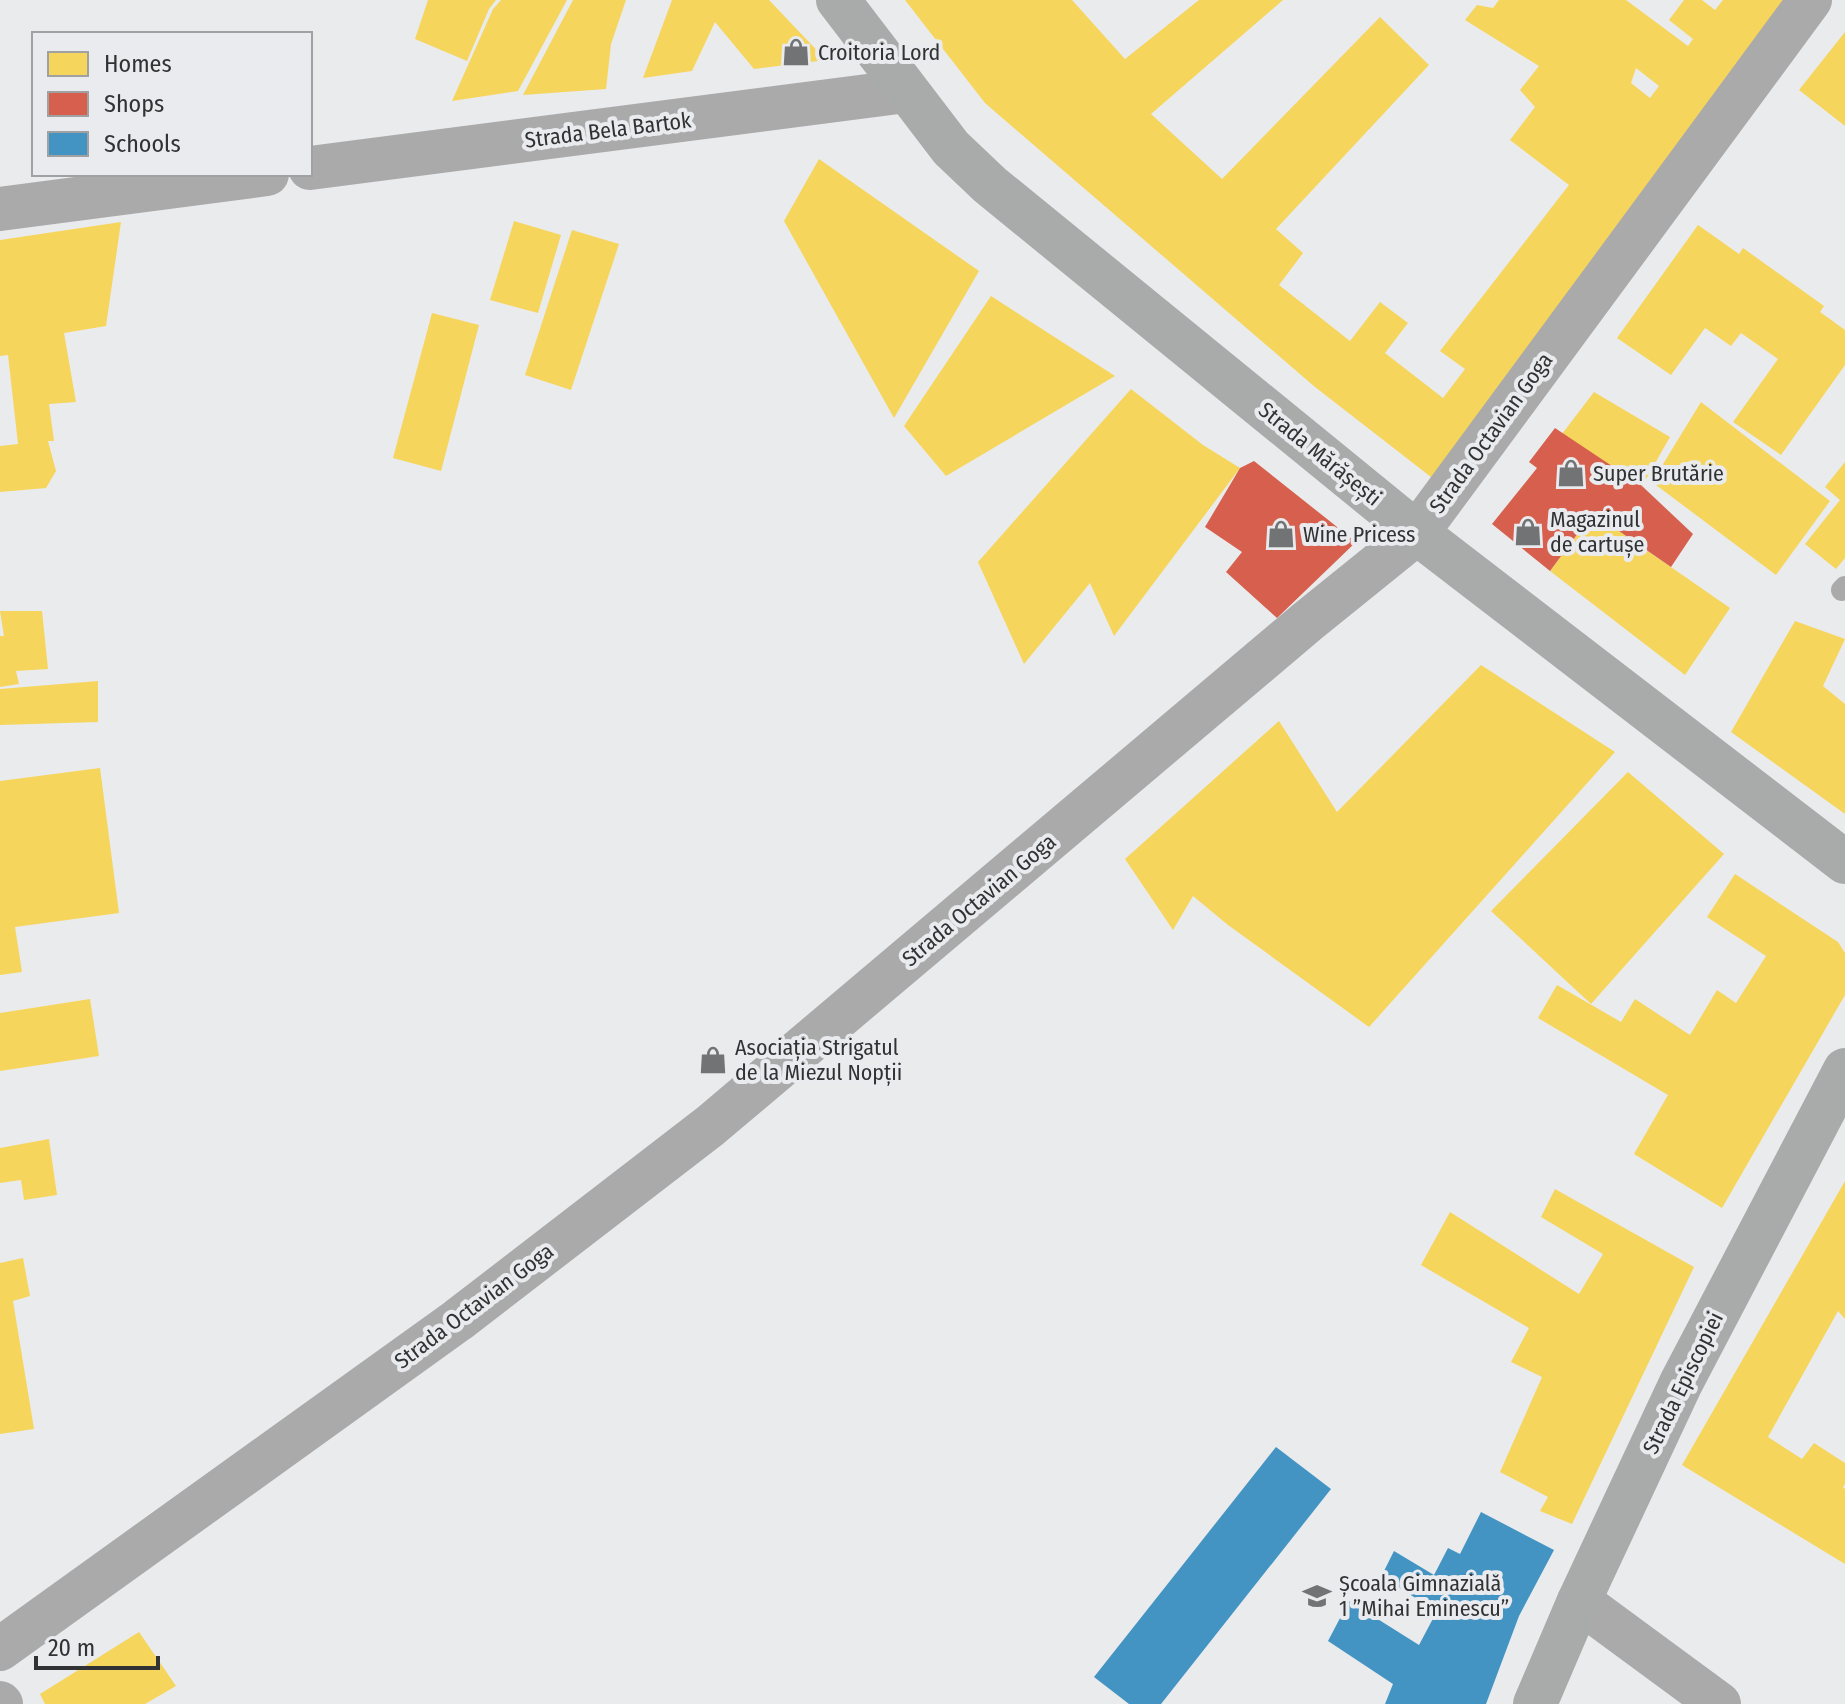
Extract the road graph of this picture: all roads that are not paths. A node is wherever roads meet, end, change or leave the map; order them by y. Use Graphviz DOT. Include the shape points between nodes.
graph roads {
  1 [pos="838,0"];
  2 [pos="1810,0"];
  3 [pos="906,91"];
  4 [pos="312,168"];
  5 [pos="252,176"];
  6 [pos="0,209"];
  7 [pos="1417,533"];
  8 [pos="1845,862"];
  9 [pos="1845,1070"];
  10 [pos="1579,1601"];
  11 [pos="0,1649"];
  12 [pos="1535,1704"];
  13 [pos="1719,1704"];
  1 -- 3 [label="street, Strada Mărășești"];
  2 -- 7 [label="street, Strada Octavian Goga"];
  3 -- 4 [label="street, Strada Bela Bartok"];
  3 -- 7 [label="street, Strada Mărășești" via="951,148 990,185"];
  5 -- 6 [label="street"];
  7 -- 8 [label="street, Strada Mărășești"];
  7 -- 11 [label="street, Strada Octavian Goga" via="710,1126 458,1320"];
  9 -- 10 [label="street, Strada Episcopiei" via="1681,1383"];
  10 -- 12 [label="street, Strada Episcopiei"];
  10 -- 13 [label="street"];
}
